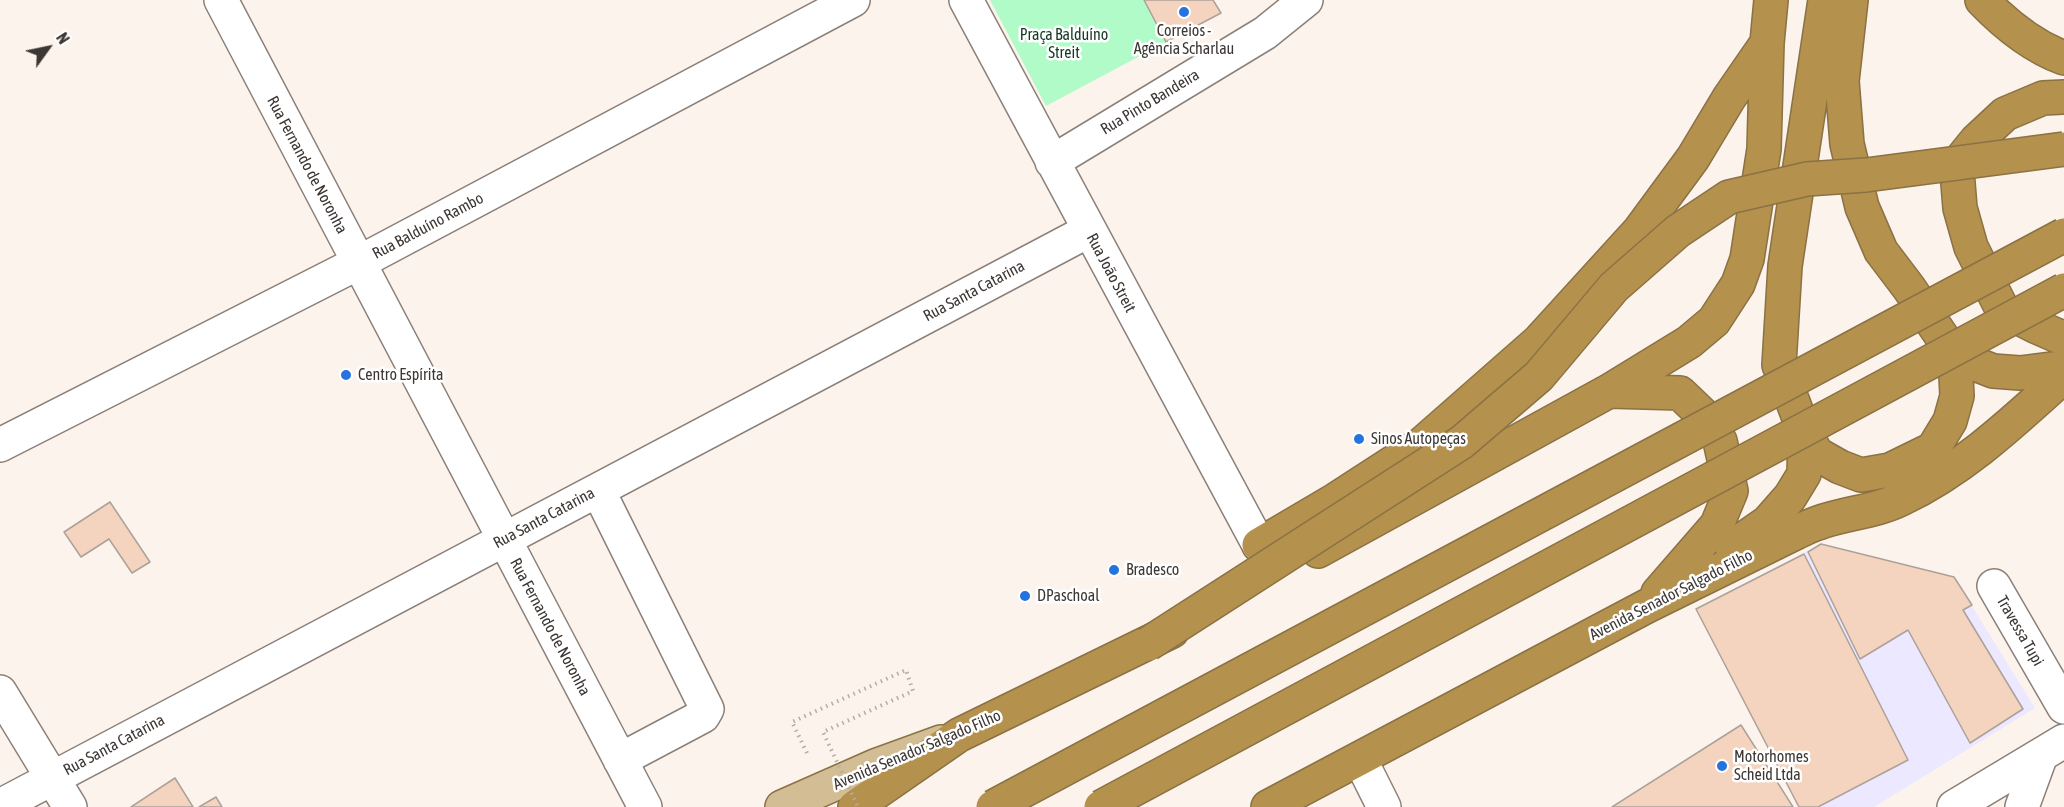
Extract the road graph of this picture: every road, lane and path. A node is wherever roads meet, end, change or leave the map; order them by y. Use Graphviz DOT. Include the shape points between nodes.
graph roads {
  1 [pos="221,0"];
  2 [pos="853,0"];
  3 [pos="966,0"];
  4 [pos="1306,0"];
  5 [pos="1771,0"];
  6 [pos="1825,0"];
  7 [pos="1851,0"];
  8 [pos="1982,0"];
  9 [pos="1767,43"];
  10 [pos="2064,58"];
  11 [pos="2064,97"];
  12 [pos="2064,149"];
  13 [pos="1052,162"];
  14 [pos="1088,231"];
  15 [pos="2064,235"];
  16 [pos="358,263"];
  17 [pos="2064,290"];
  18 [pos="2064,336"];
  19 [pos="1955,356"];
  20 [pos="2064,365"];
  21 [pos="2064,376"];
  22 [pos="1609,391"];
  23 [pos="1804,434"];
  24 [pos="0,445"];
  25 [pos="598,489"];
  26 [pos="504,539"];
  27 [pos="1259,545"];
  28 [pos="1994,586"];
  29 [pos="1647,606"];
  30 [pos="1148,644"];
  31 [pos="0,692"];
  32 [pos="2064,707"];
  33 [pos="959,735"];
  34 [pos="2052,748"];
  35 [pos="807,753"];
  36 [pos="1360,759"];
  37 [pos="620,760"];
  38 [pos="52,778"];
  39 [pos="0,806"];
  40 [pos="70,807"];
  41 [pos="645,807"];
  42 [pos="782,807"];
  43 [pos="856,807"];
  44 [pos="993,807"];
  45 [pos="1101,807"];
  46 [pos="1268,807"];
  47 [pos="1384,807"];
  48 [pos="1954,807"];
  49 [pos="2022,807"];
  1 -- 16 [label="street, Rua Fernando de Noronha"];
  2 -- 16 [label="street, Rua Balduíno Rambo"];
  3 -- 13 [label="street, Rua João Streit"];
  4 -- 13 [label="street, Rua Pinto Bandeira" via="1264,33"];
  5 -- 9 [label="highway"];
  6 -- 23 [label="highway" via="1785,266 1779,365"];
  7 -- 19 [label="highway" via="1842,81 1847,144 1862,207 1881,251"];
  8 -- 10 [label="highway" via="2026,39"];
  9 -- 22 [label="highway" via="1764,148 1747,258 1738,284 1713,321 1689,342"];
  9 -- 27 [label="highway" via="1693,158 1640,230 1538,342 1423,443"];
  11 -- 18 [label="highway" via="2043,98 2005,114 1976,141 1957,171 1960,208 1971,247 2002,309"];
  12 -- 30 [label="highway, bridge" via="1807,179 1729,197 1678,231 1614,287 1539,376 1462,442"];
  13 -- 14 [label="street, Rua João Streit"];
  14 -- 25 [label="street, Rua Santa Catarina"];
  14 -- 27 [label="street, Rua João Streit"];
  15 -- 44 [label="highway, bridge"];
  16 -- 24 [label="street, Rua Balduíno Rambo"];
  16 -- 26 [label="street, Rua Fernando de Noronha"];
  17 -- 45 [label="highway, bridge"];
  19 -- 20 [label="highway" via="2002,372 2020,373"];
  19 -- 23 [label="highway" via="1957,396 1950,421 1933,449 1890,470 1861,475 1817,454"];
  21 -- 29 [label="highway, Avenida Senador Salgado Filho" via="1986,446 1899,500 1818,523"];
  22 -- 29 [label="highway" via="1680,393 1703,415 1720,441 1731,491 1718,525"];
  22 -- 30 [label="highway"];
  23 -- 29 [label="highway" via="1804,474 1768,522"];
  25 -- 26 [label="street, Rua Santa Catarina"];
  25 -- 37 [label="street" via="707,709 703,716"];
  26 -- 37 [label="street, Rua Fernando de Noronha"];
  26 -- 38 [label="street, Rua Santa Catarina"];
  28 -- 32 [label="street, Travessa Tupi"];
  29 -- 36 [label="highway, Avenida Senador Salgado Filho"];
  30 -- 33 [label="highway, Avenida Senador Salgado Filho"];
  31 -- 38 [label="street"];
  33 -- 42 [label="main road, Avenida Senador Salgado Filho"];
  33 -- 43 [label="highway"];
  34 -- 48 [label="street"];
  34 -- 49 [label="street"];
  35 -- 43 [label="path, bridge" via="792,722 906,670 913,691 823,732"];
  36 -- 46 [label="highway, Avenida Senador Salgado Filho"];
  36 -- 47 [label="street"];
  37 -- 41 [label="street, Rua Fernando de Noronha"];
  38 -- 39 [label="street, Rua Santa Catarina"];
  38 -- 40 [label="street"];
}
